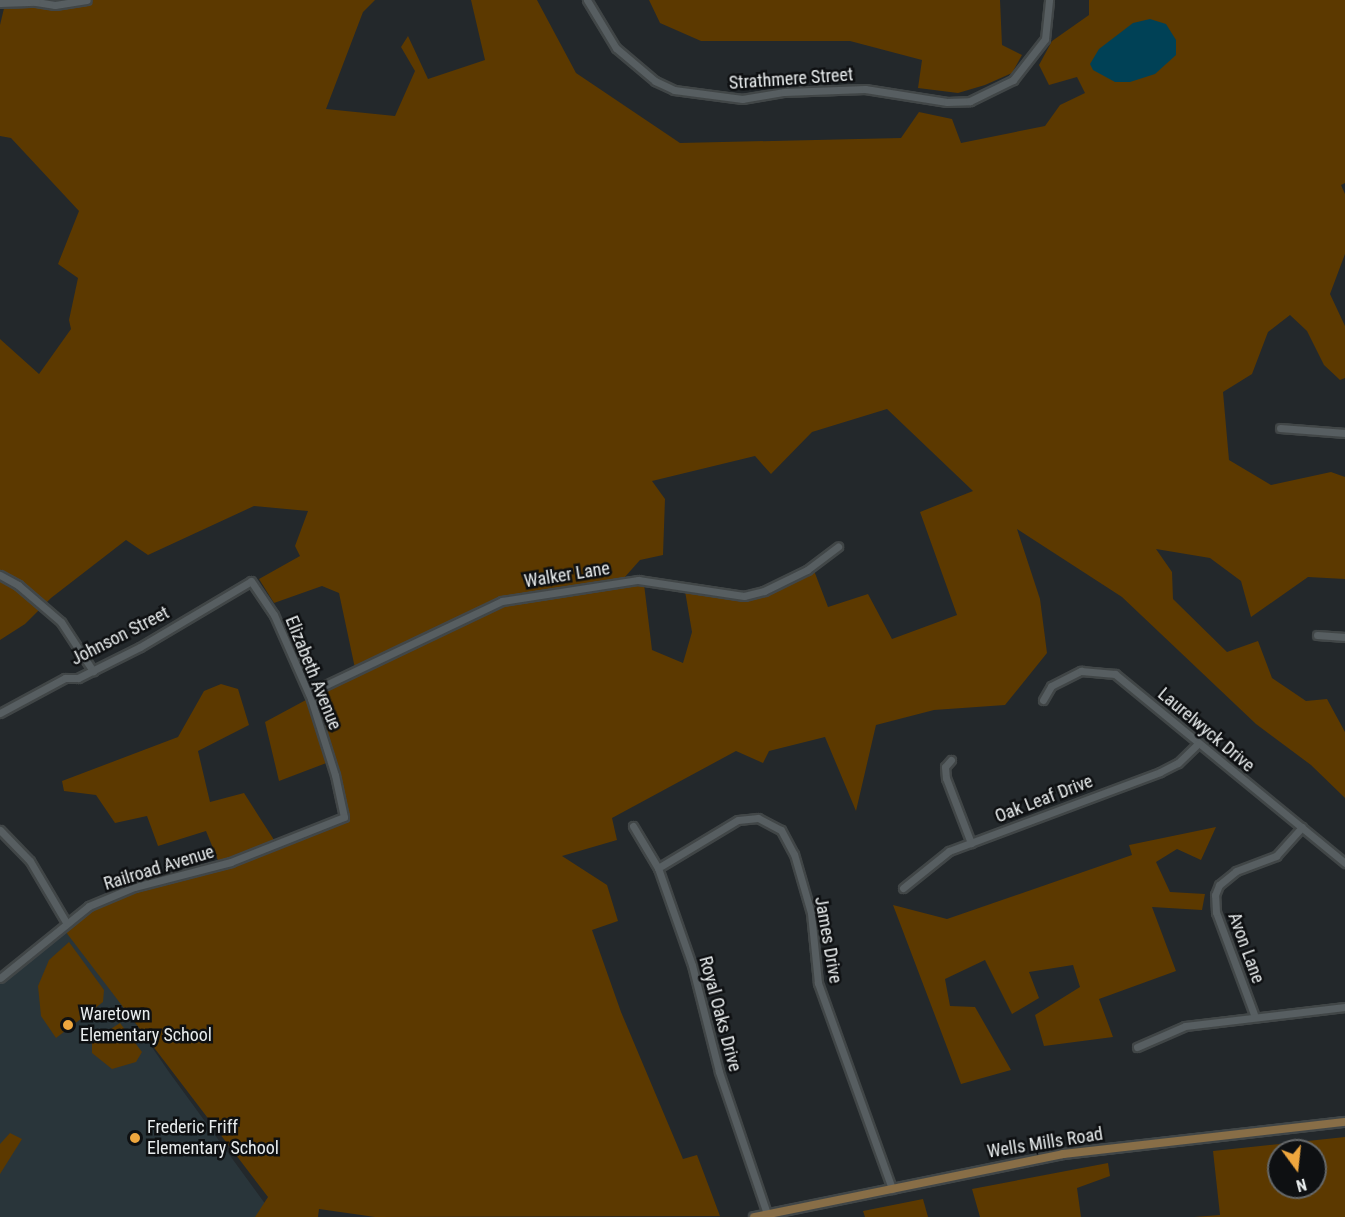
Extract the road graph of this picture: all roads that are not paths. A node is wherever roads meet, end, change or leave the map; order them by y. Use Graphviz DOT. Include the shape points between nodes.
graph roads {
  1 [pos="87,0"];
  2 [pos="587,0"];
  3 [pos="1049,0"];
  4 [pos="33,1"];
  5 [pos="0,3"];
  6 [pos="1280,428"];
  7 [pos="1345,433"];
  8 [pos="838,547"];
  9 [pos="0,575"];
  10 [pos="251,581"];
  11 [pos="1317,635"];
  12 [pos="1345,637"];
  13 [pos="93,670"];
  14 [pos="309,693"];
  15 [pos="1042,700"];
  16 [pos="0,713"];
  17 [pos="1198,744"];
  18 [pos="951,759"];
  19 [pos="344,817"];
  20 [pos="633,826"];
  21 [pos="1302,827"];
  22 [pos="0,830"];
  23 [pos="971,843"];
  24 [pos="1345,863"];
  25 [pos="658,868"];
  26 [pos="903,888"];
  27 [pos="66,922"];
  28 [pos="0,978"];
  29 [pos="1345,1007"];
  30 [pos="1255,1017"];
  31 [pos="1137,1047"];
  32 [pos="1345,1122"];
  33 [pos="892,1189"];
  34 [pos="767,1214"];
  35 [pos="754,1217"];
  1 -- 4 [label="street" via="55,5"];
  2 -- 3 [label="street, Strathmere Street" via="616,48 655,81 674,90 742,99 784,92 865,89 947,102 981,97 1013,80 1045,39"];
  4 -- 5 [label="street"];
  6 -- 7 [label="street"];
  8 -- 14 [label="street, Walker Lane" via="807,570 764,591 744,596 638,580 502,601"];
  9 -- 13 [label="street" via="18,585 61,622"];
  10 -- 13 [label="street, Johnson Street"];
  10 -- 14 [label="street, Elizabeth Avenue" via="274,615"];
  11 -- 12 [label="street"];
  13 -- 16 [label="street, Johnson Street" via="78,678 65,678"];
  14 -- 19 [label="street, Elizabeth Avenue"];
  15 -- 17 [label="street, Laurelwyck Drive" via="1051,686 1073,674 1106,670"];
  17 -- 21 [label="street, Laurelwyck Drive"];
  17 -- 23 [label="street, Oak Leaf Drive" via="1178,763 1160,772"];
  18 -- 23 [label="street" via="945,767 946,778"];
  19 -- 27 [label="street, Railroad Avenue" via="231,861 134,887 90,906"];
  20 -- 25 [label="street, Royal Oaks Drive"];
  21 -- 24 [label="street, Laurelwyck Drive"];
  21 -- 30 [label="street, Avon Lane" via="1276,856 1236,871 1215,894 1216,912"];
  22 -- 27 [label="street" via="30,861"];
  23 -- 26 [label="street, Oak Leaf Drive" via="942,856"];
  25 -- 33 [label="street, James Drive" via="738,820 758,818 781,830 794,854 811,914 818,983"];
  25 -- 34 [label="street, Royal Oaks Drive" via="700,990 719,1072"];
  27 -- 28 [label="street, Railroad Avenue"];
  29 -- 30 [label="street"];
  30 -- 31 [label="street" via="1185,1026"];
  32 -- 33 [label="main road, Wells Mills Road" via="1073,1152"];
  33 -- 34 [label="main road, Wells Mills Road"];
  34 -- 35 [label="main road, Wells Mills Road"];
}
